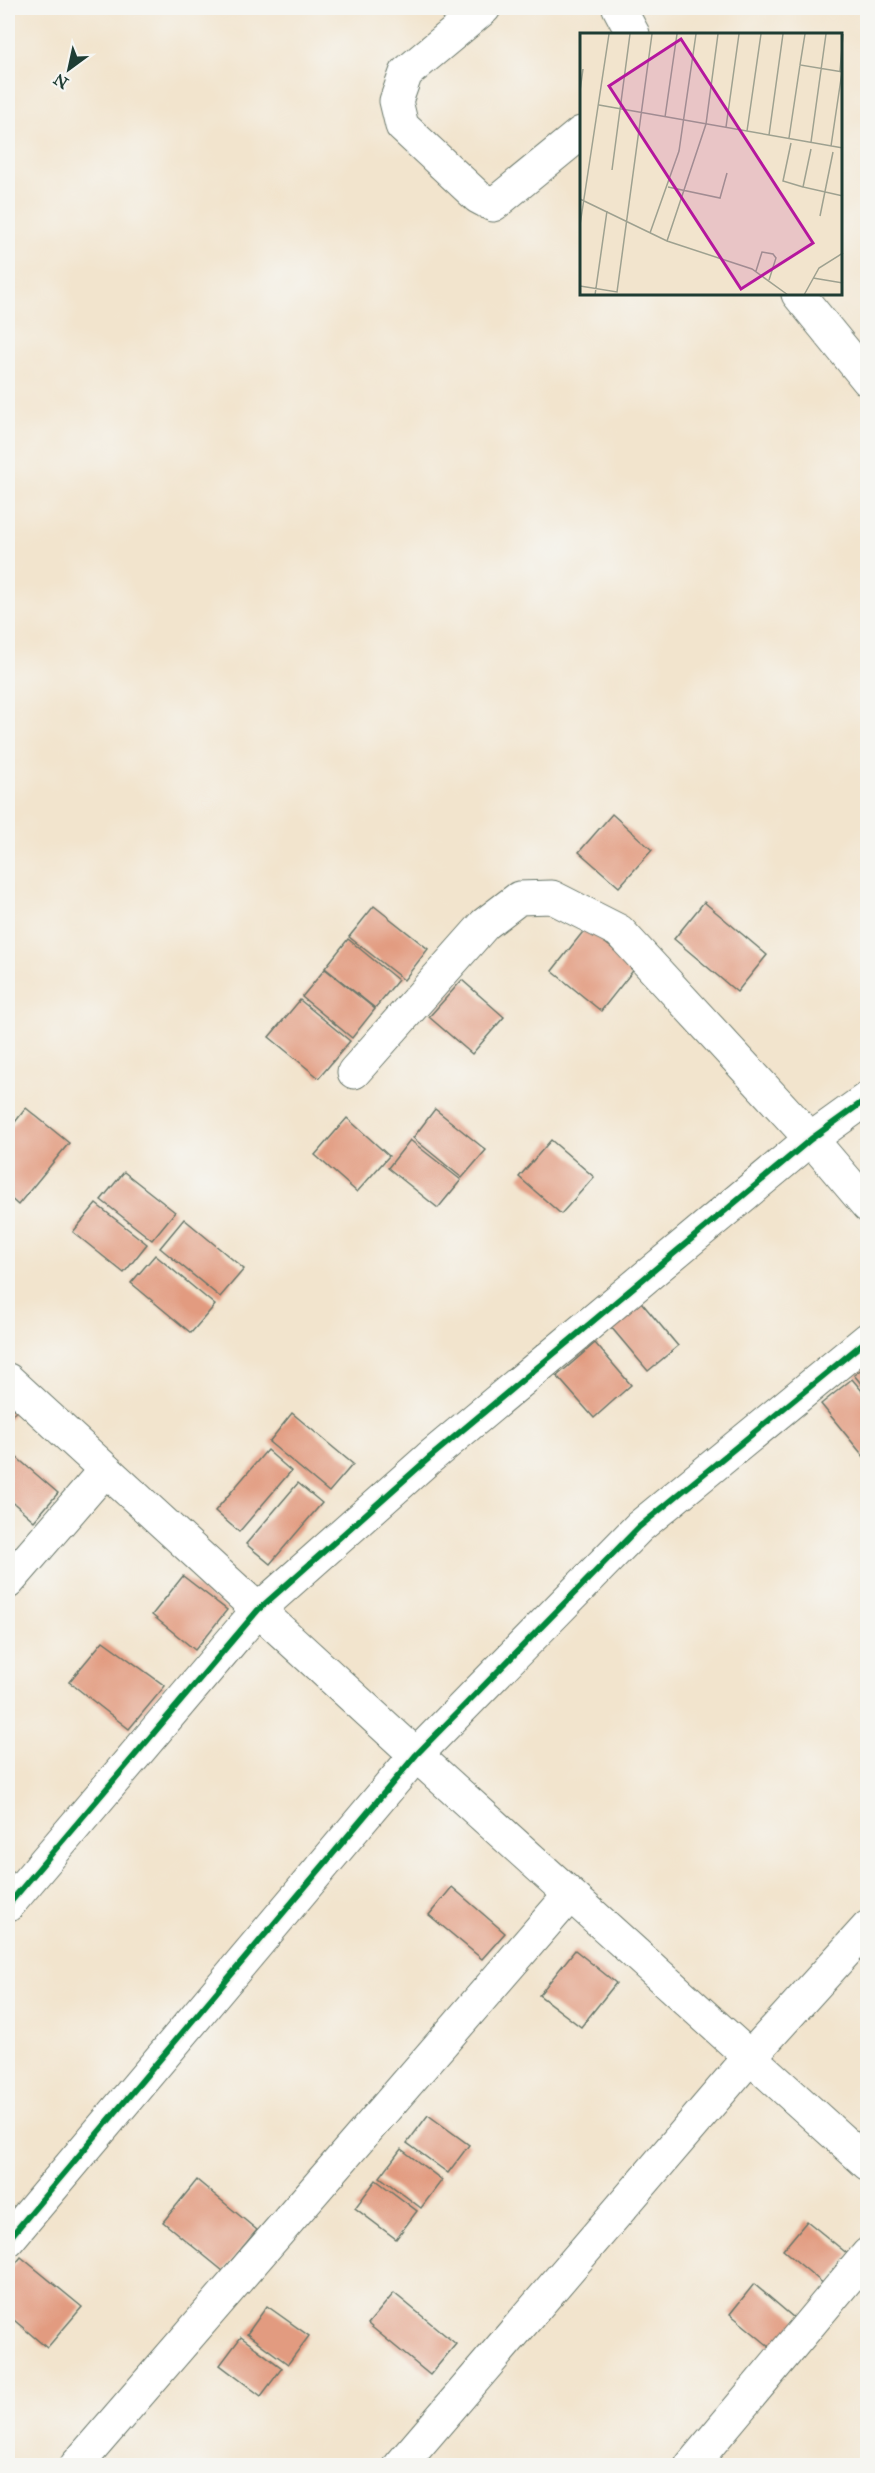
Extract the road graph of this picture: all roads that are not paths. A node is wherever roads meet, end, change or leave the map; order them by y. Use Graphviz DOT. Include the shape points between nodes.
graph roads {
  1 [pos="484,8"];
  2 [pos="619,8"];
  3 [pos="632,33"];
  4 [pos="580,134"];
  5 [pos="800,296"];
  6 [pos="867,380"];
  7 [pos="354,1072"];
  8 [pos="867,1098"];
  9 [pos="811,1139"];
  10 [pos="867,1206"];
  11 [pos="867,1339"];
  12 [pos="8,1380"];
  13 [pos="105,1470"];
  14 [pos="8,1582"];
  15 [pos="258,1610"];
  16 [pos="416,1755"];
  17 [pos="570,1895"];
  18 [pos="8,1905"];
  19 [pos="867,1927"];
  20 [pos="750,2057"];
  21 [pos="867,2164"];
  22 [pos="8,2240"];
  23 [pos="867,2254"];
  24 [pos="76,2466"];
  25 [pos="400,2466"];
  26 [pos="690,2466"];
  1 -- 4 [label="street" via="406,73 396,101 402,126 478,197 493,205"];
  2 -- 3 [label="street"];
  5 -- 6 [label="street"];
  7 -- 9 [label="street" via="485,924 519,898 552,897 619,931"];
  8 -- 9 [label="street"];
  9 -- 10 [label="street"];
  9 -- 15 [label="street" via="429,1458"];
  11 -- 16 [label="street" via="639,1527"];
  12 -- 13 [label="street"];
  13 -- 14 [label="street"];
  13 -- 15 [label="street"];
  15 -- 16 [label="street"];
  15 -- 18 [label="street"];
  16 -- 17 [label="street"];
  16 -- 22 [label="street"];
  17 -- 20 [label="street"];
  17 -- 24 [label="street"];
  19 -- 20 [label="street"];
  20 -- 21 [label="street"];
  20 -- 25 [label="street"];
  23 -- 26 [label="street"];
}
